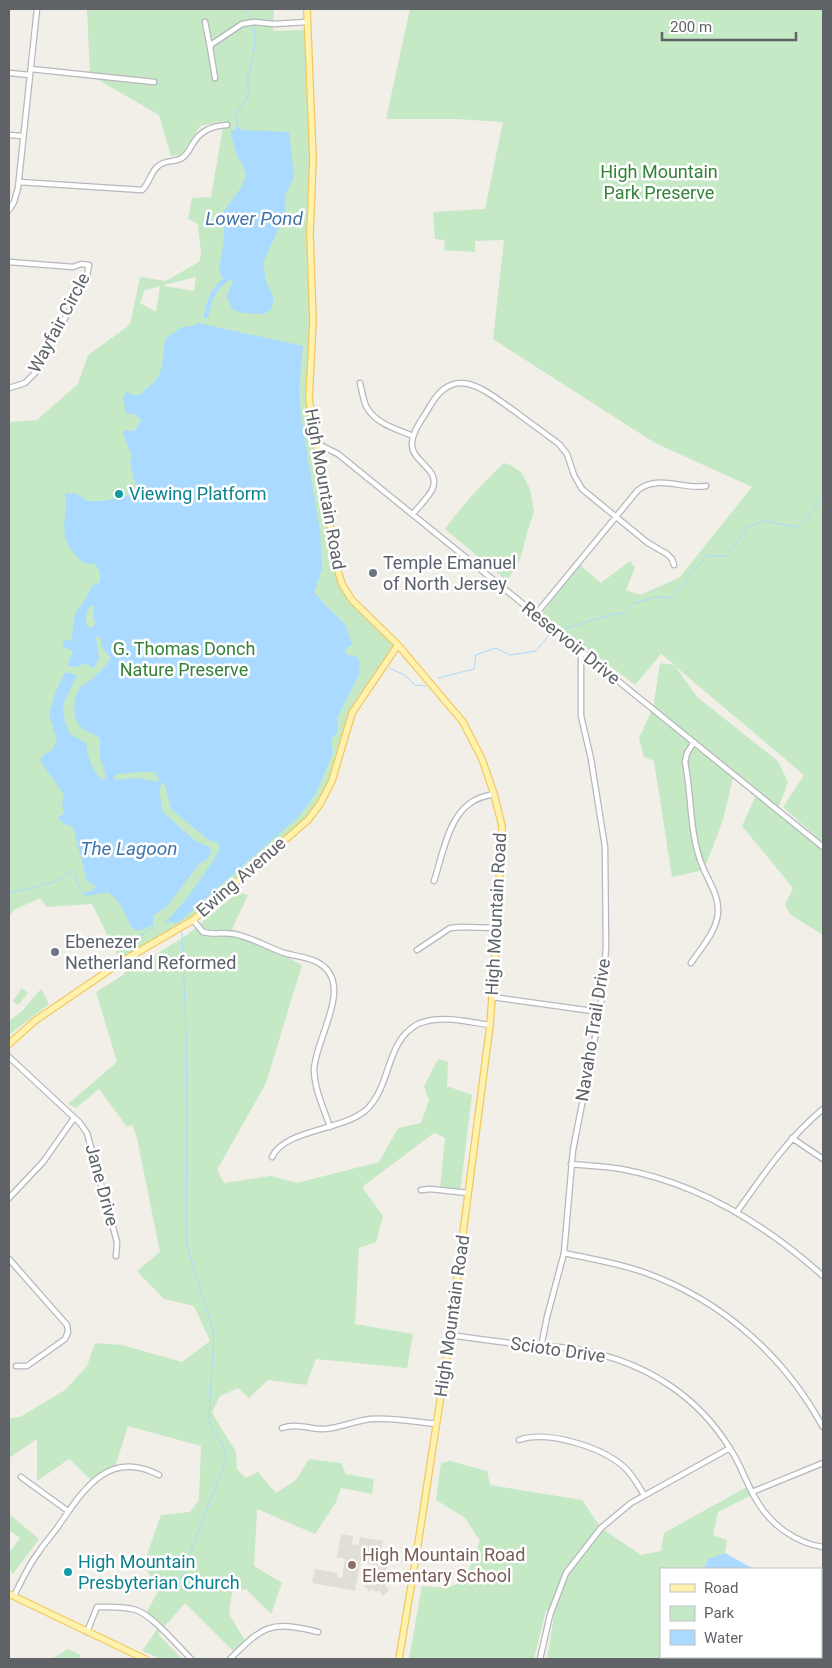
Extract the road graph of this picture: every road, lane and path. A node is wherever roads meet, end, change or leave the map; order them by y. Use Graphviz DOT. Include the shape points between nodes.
graph roads {
  1 [pos="36,9"];
  2 [pos="307,9"];
  3 [pos="204,22"];
  4 [pos="307,22"];
  5 [pos="210,47"];
  6 [pos="31,69"];
  7 [pos="9,73"];
  8 [pos="30,75"];
  9 [pos="215,78"];
  10 [pos="154,82"];
  11 [pos="227,125"];
  12 [pos="9,135"];
  13 [pos="23,136"];
  14 [pos="19,182"];
  15 [pos="9,210"];
  16 [pos="9,262"];
  17 [pos="360,383"];
  18 [pos="9,388"];
  19 [pos="414,436"];
  20 [pos="316,443"];
  21 [pos="706,486"];
  22 [pos="413,514"];
  23 [pos="616,516"];
  24 [pos="674,565"];
  25 [pos="536,614"];
  26 [pos="398,645"];
  27 [pos="581,652"];
  28 [pos="694,742"];
  29 [pos="494,794"];
  30 [pos="823,847"];
  31 [pos="434,881"];
  32 [pos="192,920"];
  33 [pos="498,928"];
  34 [pos="417,950"];
  35 [pos="691,963"];
  36 [pos="492,997"];
  37 [pos="600,1012"];
  38 [pos="490,1025"];
  39 [pos="9,1044"];
  40 [pos="9,1056"];
  41 [pos="823,1109"];
  42 [pos="74,1118"];
  43 [pos="330,1127"];
  44 [pos="792,1138"];
  45 [pos="272,1157"];
  46 [pos="823,1158"];
  47 [pos="571,1164"];
  48 [pos="421,1190"];
  49 [pos="468,1193"];
  50 [pos="9,1198"];
  51 [pos="738,1212"];
  52 [pos="564,1253"];
  53 [pos="116,1256"];
  54 [pos="9,1259"];
  55 [pos="823,1276"];
  56 [pos="450,1335"];
  57 [pos="541,1347"];
  58 [pos="16,1366"];
  59 [pos="436,1424"];
  60 [pos="823,1427"];
  61 [pos="282,1428"];
  62 [pos="519,1440"];
  63 [pos="730,1448"];
  64 [pos="823,1464"];
  65 [pos="159,1475"];
  66 [pos="21,1477"];
  67 [pos="752,1492"];
  68 [pos="644,1495"];
  69 [pos="68,1511"];
  70 [pos="823,1547"];
  71 [pos="11,1595"];
  72 [pos="87,1632"];
  73 [pos="318,1632"];
  74 [pos="145,1659"];
  75 [pos="191,1659"];
  76 [pos="230,1659"];
  77 [pos="399,1659"];
  78 [pos="540,1659"];
  1 -- 6 [label="street"];
  2 -- 4 [label="main road, High Mountain Road"];
  3 -- 5 [label="street"];
  4 -- 5 [label="street" via="252,22 234,28"];
  4 -- 20 [label="main road, High Mountain Road" via="313,159 310,234 313,321 309,388"];
  5 -- 9 [label="street"];
  6 -- 8 [label="street"];
  6 -- 10 [label="street"];
  7 -- 8 [label="street"];
  8 -- 13 [label="street"];
  11 -- 14 [label="street" via="203,131 185,156 159,164 142,190"];
  12 -- 13 [label="street"];
  13 -- 14 [label="street"];
  14 -- 15 [label="street"];
  16 -- 18 [label="street, Wayfair Circle" via="73,267 89,265 87,276 38,370 26,383"];
  17 -- 19 [label="street" via="365,404 373,416"];
  19 -- 22 [label="street" via="413,451 430,471 433,482 431,490"];
  19 -- 23 [label="street" via="441,392 458,384 477,386 559,444 567,454 579,485"];
  20 -- 22 [label="street, Reservoir Drive" via="338,454"];
  20 -- 26 [label="main road, High Mountain Road" via="342,584 358,606"];
  21 -- 23 [label="street" via="651,484 638,490"];
  22 -- 25 [label="street, Reservoir Drive"];
  23 -- 24 [label="street" via="672,559"];
  23 -- 25 [label="street"];
  25 -- 27 [label="street, Reservoir Drive"];
  26 -- 29 [label="main road, High Mountain Road" via="463,722 477,746"];
  26 -- 32 [label="main road, Ewing Avenue" via="352,713 332,782 314,812"];
  27 -- 28 [label="street, Reservoir Drive"];
  27 -- 37 [label="street, Navaho Trail Drive" via="581,716 606,858 606,948"];
  28 -- 30 [label="street, Reservoir Drive"];
  28 -- 35 [label="street" via="685,762 696,844 715,894 718,913 713,930"];
  29 -- 31 [label="street" via="475,800 459,814 450,830"];
  29 -- 33 [label="main road, High Mountain Road" via="502,838"];
  32 -- 39 [label="main road, Ewing Avenue" via="121,962 36,1020"];
  32 -- 43 [label="street" via="203,932 244,936 275,950 313,960 331,975 334,998 314,1071"];
  33 -- 34 [label="street" via="450,928"];
  33 -- 36 [label="main road, High Mountain Road"];
  36 -- 37 [label="street"];
  36 -- 38 [label="main road, High Mountain Road"];
  37 -- 47 [label="street, Navaho Trail Drive"];
  38 -- 43 [label="street" via="435,1019 413,1027 397,1044 380,1092 371,1105 352,1119"];
  38 -- 49 [label="main road, High Mountain Road"];
  40 -- 42 [label="street, Jane Drive"];
  41 -- 44 [label="street"];
  42 -- 50 [label="street" via="43,1162"];
  42 -- 53 [label="street, Jane Drive" via="90,1139 117,1242"];
  43 -- 45 [label="street" via="286,1141"];
  44 -- 46 [label="street"];
  44 -- 51 [label="street"];
  47 -- 51 [label="street" via="619,1169 660,1179"];
  47 -- 52 [label="street, Navaho Trail Drive"];
  48 -- 49 [label="street"];
  49 -- 56 [label="main road, High Mountain Road"];
  51 -- 55 [label="street"];
  52 -- 57 [label="street, Navaho Trail Drive"];
  52 -- 60 [label="street" via="645,1273 720,1311 776,1359"];
  54 -- 58 [label="street" via="67,1325 68,1332 65,1339 27,1366"];
  56 -- 57 [label="street, Scioto Drive"];
  56 -- 59 [label="main road, High Mountain Road"];
  57 -- 63 [label="street, Scioto Drive" via="557,1346 602,1354 645,1370 694,1405"];
  59 -- 61 [label="street" via="377,1419 331,1428 294,1425"];
  59 -- 77 [label="main road, High Mountain Road"];
  62 -- 68 [label="street" via="540,1437 595,1449 623,1466"];
  63 -- 67 [label="street, Scioto Drive"];
  63 -- 68 [label="street"];
  64 -- 67 [label="street"];
  65 -- 69 [label="street" via="133,1467 109,1472 89,1484"];
  66 -- 69 [label="street"];
  67 -- 70 [label="street, Scioto Drive" via="764,1511 783,1530 802,1541"];
  68 -- 78 [label="street" via="601,1528 566,1574 550,1615"];
  69 -- 71 [label="street"];
  71 -- 72 [label="main road"];
  72 -- 74 [label="main road"];
  72 -- 75 [label="street" via="97,1608 137,1610"];
  73 -- 76 [label="street" via="287,1626 264,1629 251,1637"];
}
